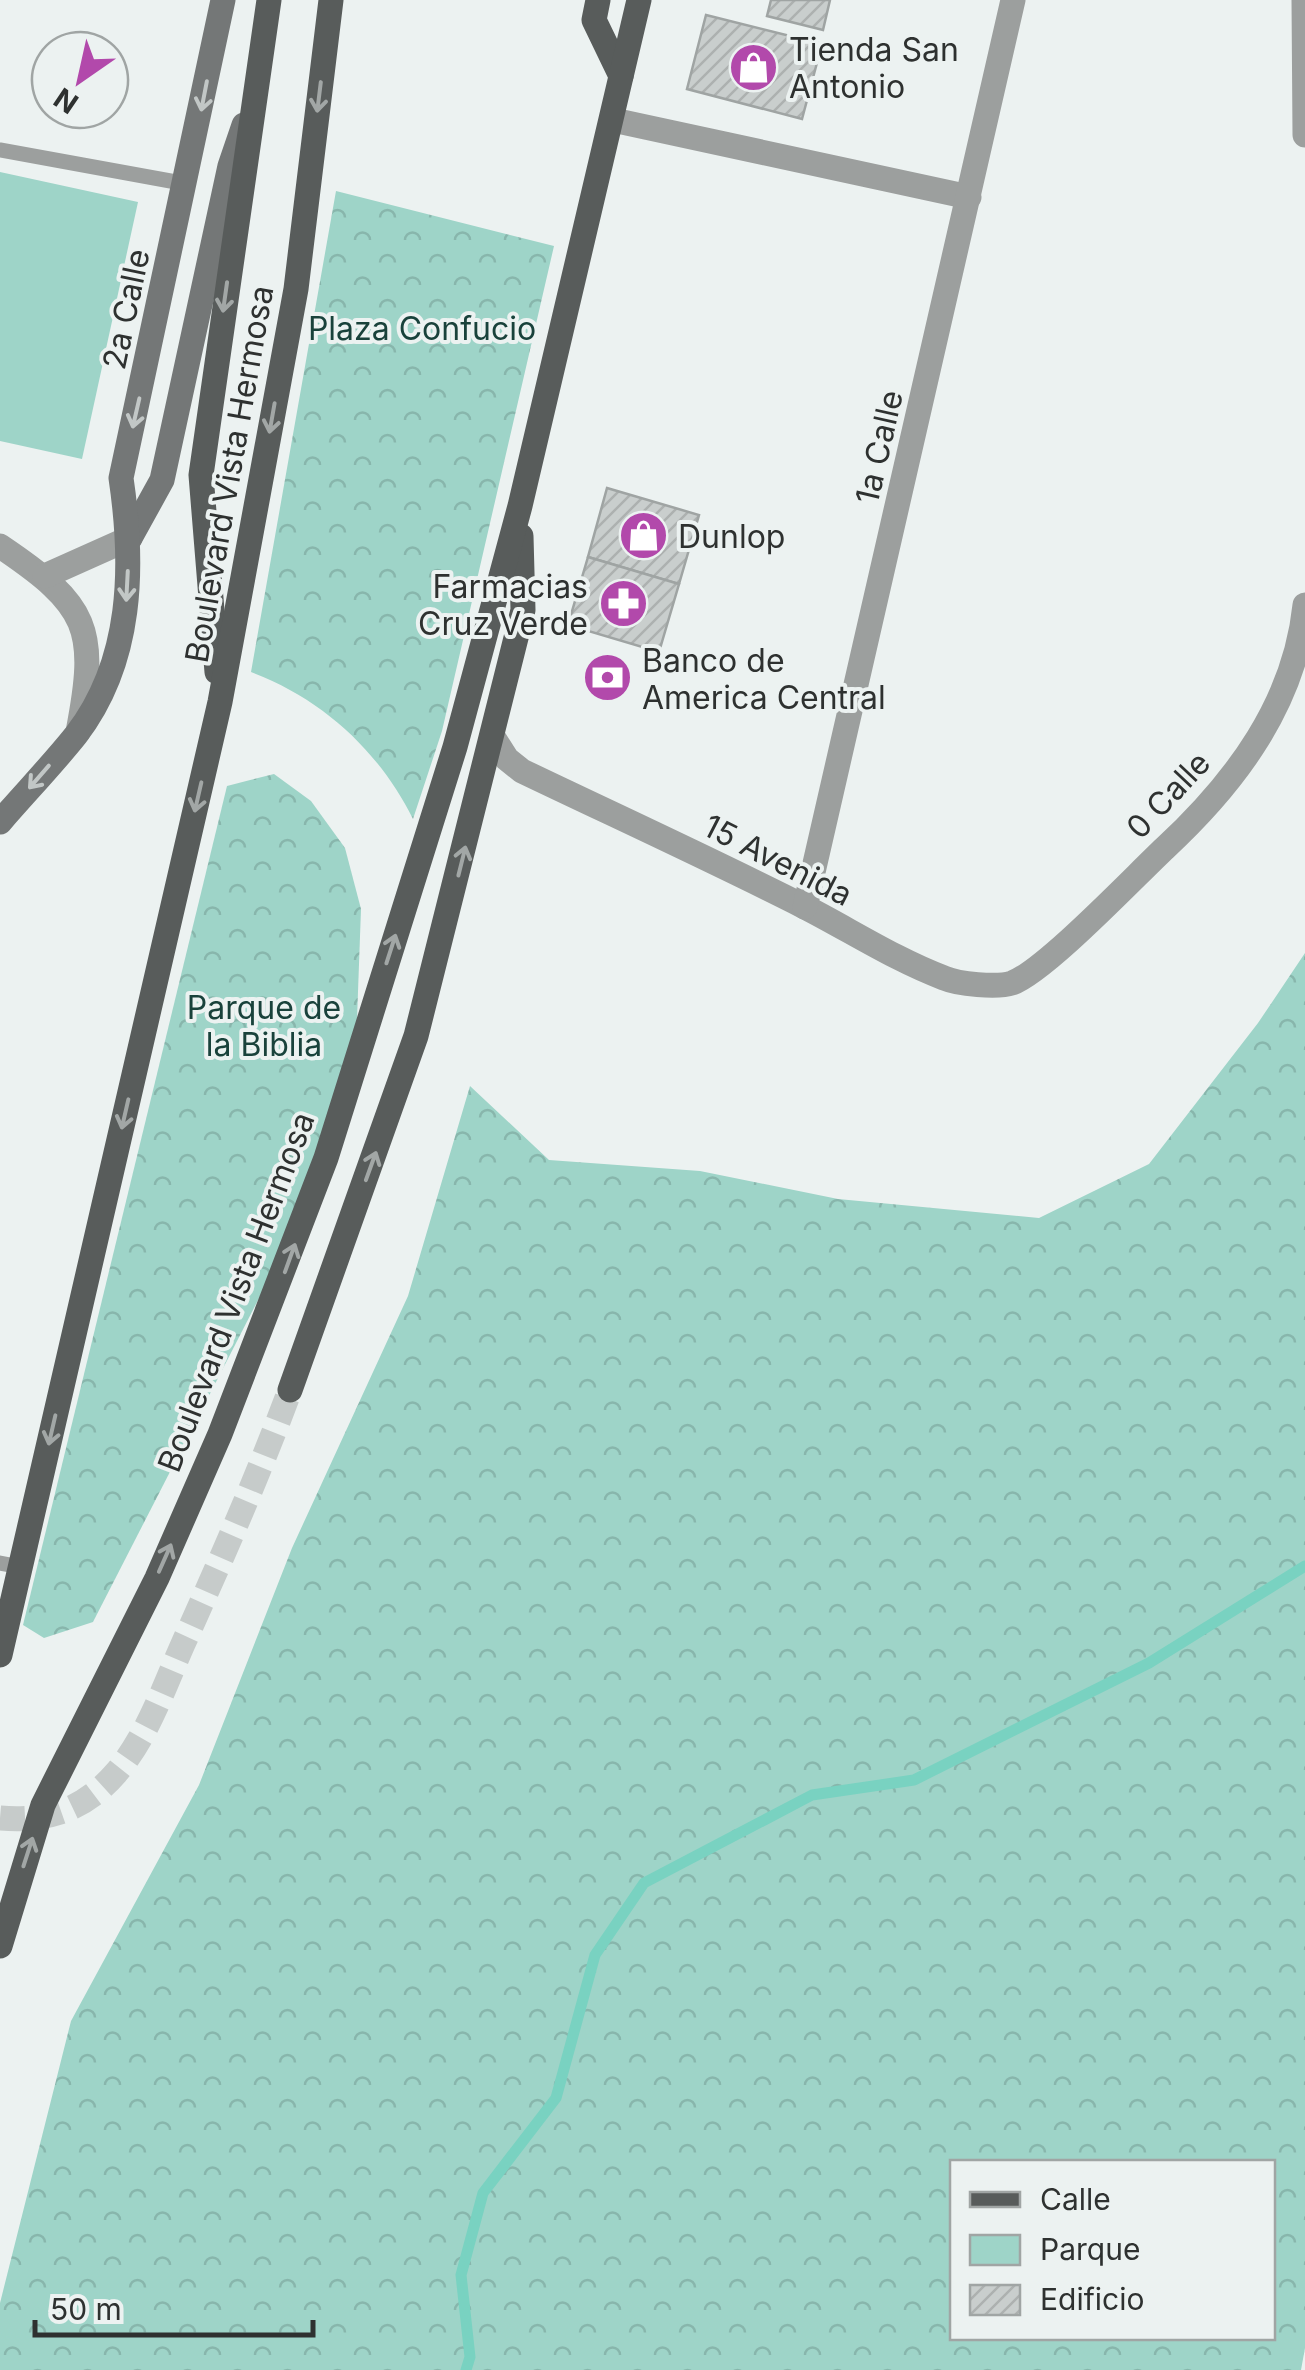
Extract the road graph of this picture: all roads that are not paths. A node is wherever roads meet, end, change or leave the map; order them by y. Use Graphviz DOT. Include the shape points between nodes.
graph roads {
  1 [pos="223,0"];
  2 [pos="268,0"];
  3 [pos="331,0"];
  4 [pos="598,0"];
  5 [pos="639,0"];
  6 [pos="1013,0"];
  7 [pos="1304,0"];
  8 [pos="621,76"];
  9 [pos="254,96"];
  10 [pos="613,120"];
  11 [pos="1305,135"];
  12 [pos="0,150"];
  13 [pos="187,184"];
  14 [pos="969,197"];
  15 [pos="520,506"];
  16 [pos="130,538"];
  17 [pos="0,546"];
  18 [pos="44,576"];
  19 [pos="1305,605"];
  20 [pos="220,702"];
  21 [pos="78,732"];
  22 [pos="493,737"];
  23 [pos="522,771"];
  24 [pos="481,786"];
  25 [pos="0,822"];
  26 [pos="805,907"];
  27 [pos="1010,984"];
  28 [pos="290,1390"];
  29 [pos="10,1565"];
  30 [pos="0,1655"];
  31 [pos="0,1946"];
  1 -- 13 [label="street, 2a Calle, one-way"];
  2 -- 9 [label="main road"];
  3 -- 20 [label="main road, Boulevard Vista Hermosa, one-way" via="296,289"];
  4 -- 8 [label="main road" via="594,20"];
  5 -- 8 [label="main road, Boulevard Vista Hermosa"];
  6 -- 14 [label="street, 1a Calle"];
  7 -- 11 [label="street"];
  8 -- 10 [label="main road, Boulevard Vista Hermosa"];
  9 -- 16 [label="street" via="230,166 162,480"];
  9 -- 20 [label="main road, one-way" via="200,475"];
  10 -- 14 [label="street"];
  10 -- 15 [label="main road, Boulevard Vista Hermosa"];
  12 -- 13 [label="lane"];
  13 -- 16 [label="street, 2a Calle, one-way" via="121,478"];
  14 -- 26 [label="street, 1a Calle"];
  15 -- 22 [label="main road" via="524,610"];
  31 -- 15 [label="main road, Boulevard Vista Hermosa, one-way" via="61,1762 157,1578 286,1271 455,748"];
  16 -- 18 [label="street"];
  16 -- 21 [label="street, 2a Calle, one-way" via="124,635"];
  17 -- 18 [label="street"];
  18 -- 21 [label="street" via="84,628 90,652"];
  19 -- 27 [label="street, 0 Calle" via="1293,675 1226,784 1046,960"];
  20 -- 29 [label="main road, Boulevard Vista Hermosa, one-way"];
  21 -- 25 [label="street, one-way"];
  22 -- 23 [label="street, 15 Avenida"];
  22 -- 24 [label="main road"];
  23 -- 24 [label="street"];
  23 -- 26 [label="street, 15 Avenida"];
  28 -- 24 [label="main road, one-way" via="416,1036"];
  26 -- 27 [label="street, 15 Avenida" via="949,980"];
  29 -- 30 [label="main road, Boulevard Vista Hermosa"];
}
